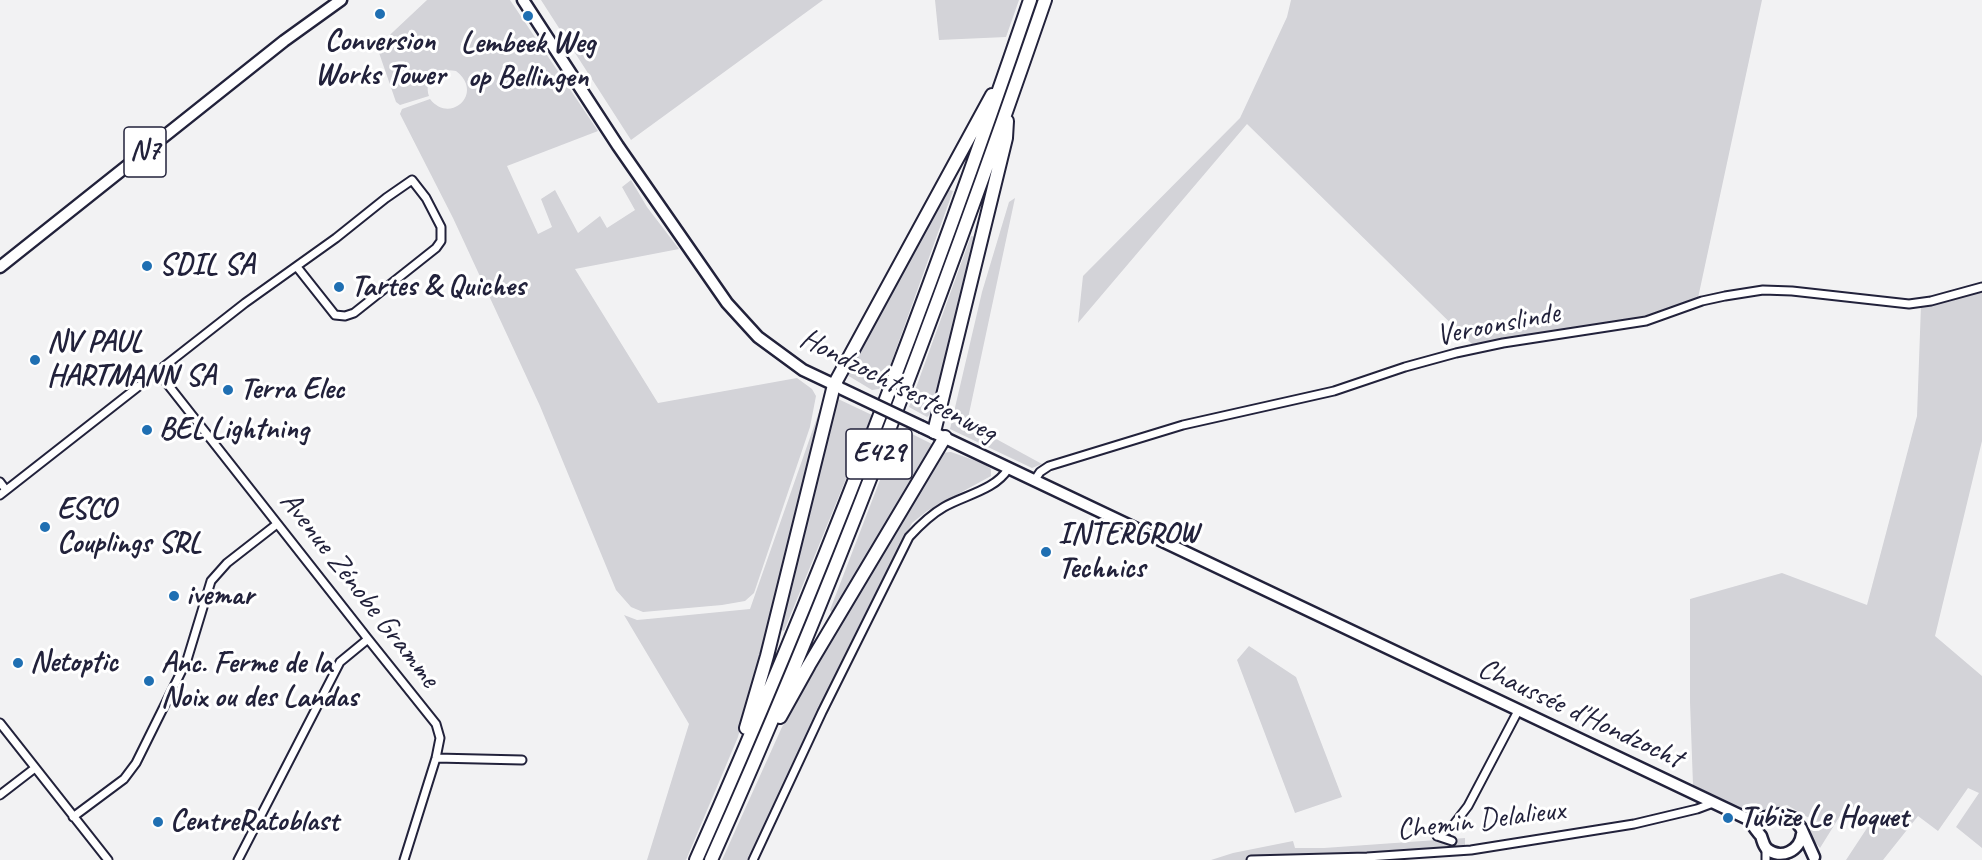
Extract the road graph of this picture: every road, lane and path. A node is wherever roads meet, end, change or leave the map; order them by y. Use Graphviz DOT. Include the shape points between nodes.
graph roads {
  1 [pos="341,0"];
  2 [pos="523,0"];
  3 [pos="1030,0"];
  4 [pos="1045,0"];
  5 [pos="1004,77"];
  6 [pos="1007,109"];
  7 [pos="0,267"];
  8 [pos="297,267"];
  9 [pos="1982,287"];
  10 [pos="158,372"];
  11 [pos="838,387"];
  12 [pos="934,432"];
  13 [pos="1008,469"];
  14 [pos="1034,481"];
  15 [pos="0,482"];
  16 [pos="3,492"];
  17 [pos="277,524"];
  18 [pos="368,639"];
  19 [pos="1391,649"];
  20 [pos="1518,711"];
  21 [pos="0,723"];
  22 [pos="436,758"];
  23 [pos="522,760"];
  24 [pos="35,768"];
  25 [pos="0,795"];
  26 [pos="740,796"];
  27 [pos="722,802"];
  28 [pos="1713,803"];
  29 [pos="73,817"];
  30 [pos="1772,817"];
  31 [pos="1750,820"];
  32 [pos="1802,834"];
  33 [pos="1452,841"];
  34 [pos="1764,842"];
  35 [pos="1786,855"];
  36 [pos="1816,858"];
  37 [pos="108,860"];
  38 [pos="238,860"];
  39 [pos="404,860"];
  40 [pos="696,860"];
  41 [pos="711,860"];
  42 [pos="753,860"];
  43 [pos="1251,860"];
  44 [pos="1766,860"];
  1 -- 7 [label="main road, N7"];
  2 -- 11 [label="main road, Hondzochtsesteenweg" via="727,303 758,337 803,370"];
  3 -- 5 [label="highway, E429"];
  4 -- 6 [label="highway, E429"];
  5 -- 11 [label="highway" via="984,107"];
  5 -- 27 [label="highway, E429" via="873,433"];
  6 -- 12 [label="highway" via="1006,138"];
  6 -- 26 [label="highway, E429" via="887,436"];
  8 -- 8 [label="street" via="335,315 345,316 436,248 441,241 441,226 412,180"];
  8 -- 10 [label="street"];
  9 -- 14 [label="street, Veroonslinde" via="1909,304 1792,291 1763,290 1725,296 1646,321 1456,353 1334,391 1183,426 1049,466"];
  10 -- 16 [label="street"];
  10 -- 17 [label="street, Avenue Zénobe Gramme"];
  11 -- 12 [label="main road, Hondzochtsesteenweg, bridge"];
  11 -- 27 [label="highway" via="767,656 747,727 727,775"];
  12 -- 13 [label="main road, Hondzochtsesteenweg"];
  12 -- 26 [label="highway"];
  13 -- 14 [label="main road, Hondzochtsesteenweg"];
  13 -- 42 [label="street" via="999,479 923,521 909,537"];
  14 -- 19 [label="main road, Hondzochtsesteenweg"];
  15 -- 16 [label="street"];
  17 -- 18 [label="street, Avenue Zénobe Gramme"];
  17 -- 29 [label="street" via="227,563 211,581 187,660 136,763 124,778"];
  18 -- 22 [label="street, Avenue Zénobe Gramme" via="436,723 440,738"];
  18 -- 38 [label="street" via="340,662"];
  19 -- 20 [label="main road, Chaussée d'Hondzocht"];
  20 -- 28 [label="main road, Chaussée d'Hondzocht"];
  20 -- 33 [label="street" via="1468,806 1451,828 1437,836"];
  21 -- 24 [label="street"];
  22 -- 23 [label="street"];
  22 -- 39 [label="street, Avenue Zénobe Gramme"];
  24 -- 25 [label="street"];
  24 -- 29 [label="street"];
  26 -- 41 [label="highway, E429"];
  27 -- 40 [label="highway, E429"];
  28 -- 31 [label="main road, Chaussée d'Hondzocht"];
  28 -- 43 [label="street, Chemin Delalieux" via="1634,824 1471,850"];
  29 -- 37 [label="street"];
  30 -- 31 [label="main road"];
  30 -- 32 [label="main road" via="1781,814 1793,818"];
  30 -- 34 [label="main road" via="1764,825"];
  31 -- 34 [label="main road"];
  32 -- 35 [label="main road" via="1799,846"];
  32 -- 36 [label="main road"];
  34 -- 35 [label="main road" via="1775,854"];
  34 -- 44 [label="street"];
  35 -- 36 [label="main road"];
}
